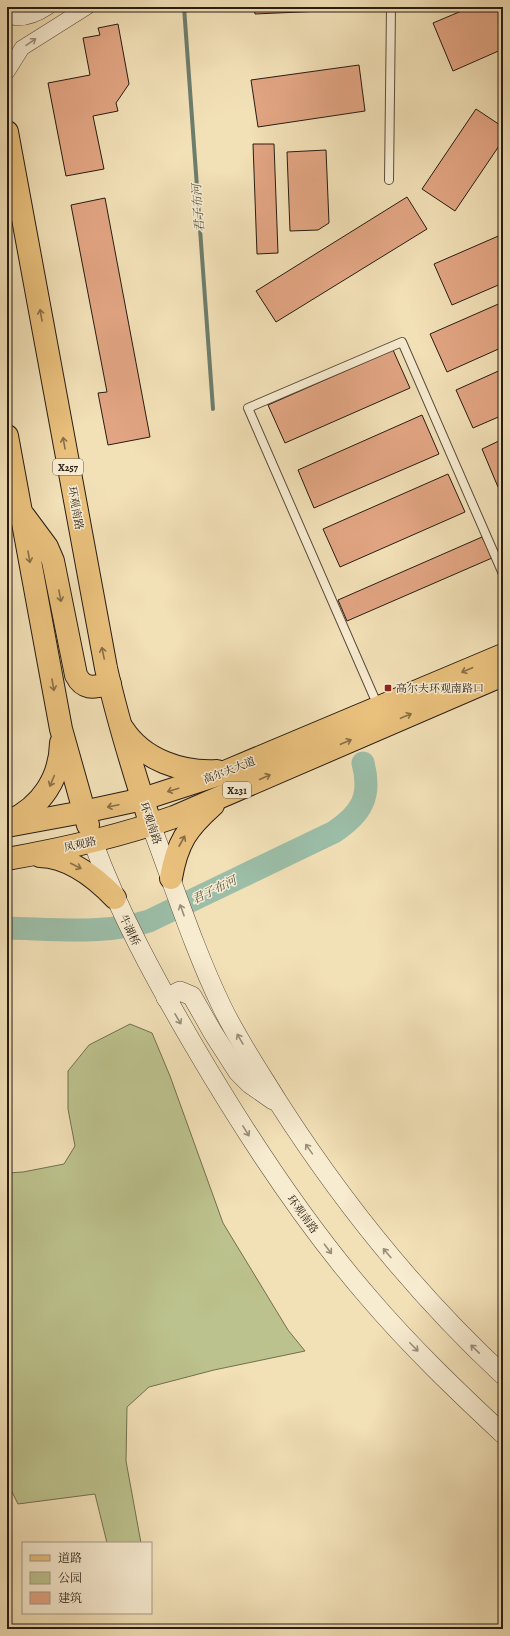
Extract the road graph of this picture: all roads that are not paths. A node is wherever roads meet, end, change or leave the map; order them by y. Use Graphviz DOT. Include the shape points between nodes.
graph roads {
  1 [pos="48,7"];
  2 [pos="86,7"];
  3 [pos="391,7"];
  4 [pos="7,16"];
  5 [pos="7,72"];
  6 [pos="7,132"];
  7 [pos="389,180"];
  8 [pos="7,436"];
  9 [pos="21,512"];
  10 [pos="503,574"];
  11 [pos="503,654"];
  12 [pos="503,674"];
  13 [pos="110,684"];
  14 [pos="371,718"];
  15 [pos="119,723"];
  16 [pos="61,729"];
  17 [pos="236,779"];
  18 [pos="143,799"];
  19 [pos="83,812"];
  20 [pos="7,823"];
  21 [pos="151,825"];
  22 [pos="7,826"];
  23 [pos="93,842"];
  24 [pos="16,857"];
  25 [pos="170,878"];
  26 [pos="115,898"];
  27 [pos="146,961"];
  28 [pos="166,998"];
  29 [pos="280,1105"];
  30 [pos="503,1375"];
  31 [pos="503,1434"];
  1 -- 4 [label="street" via="26,18"];
  5 -- 2 [label="street, one-way" via="22,48"];
  3 -- 7 [label="lane"];
  13 -- 6 [label="main road, 环观南路 / X257, one-way" via="96,620"];
  8 -- 9 [label="main road"];
  9 -- 13 [label="main road, one-way" via="47,547 53,560 79,682 93,687"];
  9 -- 16 [label="main road, one-way"];
  10 -- 14 [label="lane" via="402,342 248,408"];
  11 -- 14 [label="main road, X231, one-way"];
  14 -- 12 [label="main road, X231, one-way"];
  13 -- 15 [label="main road, 环观南路 / X257"];
  14 -- 17 [label="main road, 高尔夫大道 / X231"];
  15 -- 17 [label="main road" via="138,747 165,763"];
  15 -- 18 [label="main road, 环观南路 / X257"];
  16 -- 19 [label="main road"];
  16 -- 20 [label="main road, one-way" via="60,756 50,786 30,810"];
  17 -- 18 [label="main road, 高尔夫大道 / X231, one-way" via="174,790"];
  17 -- 21 [label="main road, 高尔夫大道 / X231" via="181,814"];
  25 -- 17 [label="main road, one-way" via="179,846 188,830 219,800"];
  18 -- 19 [label="main road, X231, one-way"];
  18 -- 21 [label="main road, 环观南路 / X257"];
  19 -- 22 [label="main road, X231"];
  19 -- 23 [label="main road"];
  21 -- 23 [label="main road, 凤观路 / X231"];
  21 -- 25 [label="street, 环观南路"];
  23 -- 24 [label="main road, 凤观路 / X231"];
  23 -- 26 [label="street"];
  24 -- 26 [label="main road, one-way" via="45,856 76,866"];
  29 -- 25 [label="street, one-way" via="223,1008"];
  26 -- 27 [label="street, 牛湖桥"];
  27 -- 28 [label="street, 环观南路"];
  28 -- 29 [label="street" via="180,991 192,996 238,1072 250,1084"];
  28 -- 31 [label="street, 环观南路, one-way" via="262,1155 313,1229 402,1335"];
  30 -- 29 [label="street, one-way" via="432,1306 372,1235"];
}
